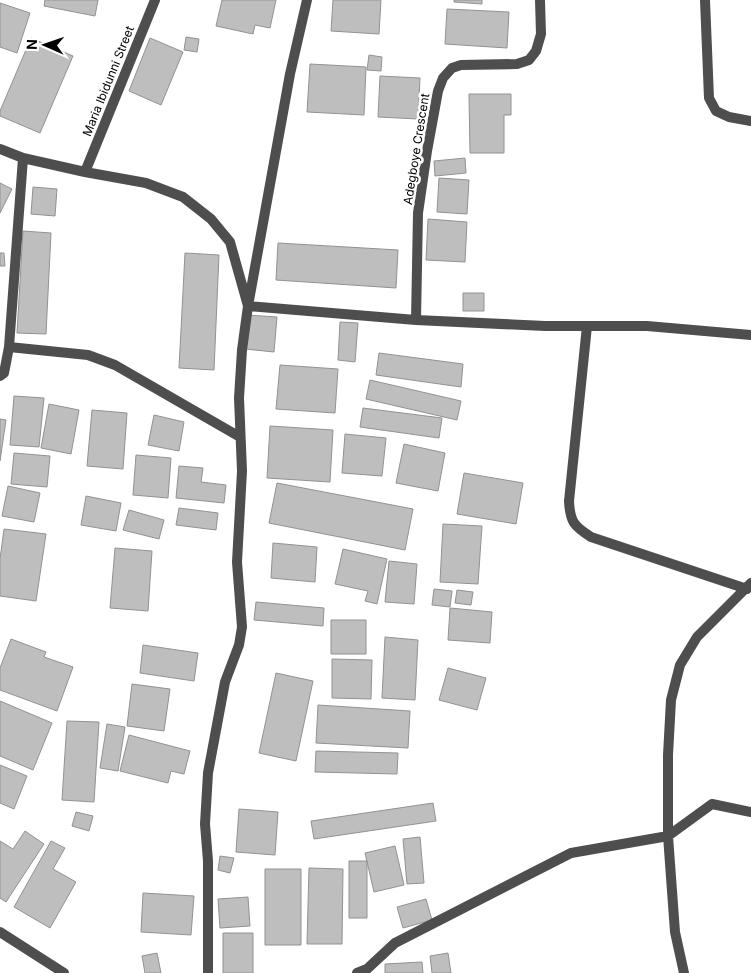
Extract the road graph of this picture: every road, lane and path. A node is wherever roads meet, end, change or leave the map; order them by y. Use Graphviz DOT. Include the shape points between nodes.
graph roads {
  1 [pos="155,0"];
  2 [pos="307,0"];
  3 [pos="540,0"];
  4 [pos="705,0"];
  5 [pos="751,121"];
  6 [pos="0,149"];
  7 [pos="23,158"];
  8 [pos="85,172"];
  9 [pos="248,306"];
  10 [pos="416,320"];
  11 [pos="587,326"];
  12 [pos="751,334"];
  13 [pos="9,348"];
  14 [pos="0,376"];
  15 [pos="240,437"];
  16 [pos="749,586"];
  17 [pos="751,812"];
  18 [pos="668,836"];
  19 [pos="0,932"];
  20 [pos="363,972"];
  21 [pos="64,973"];
  22 [pos="208,973"];
  23 [pos="684,973"];
  1 -- 8 [label="street, Maria Ibidunni Street"];
  2 -- 9 [label="street" via="290,74"];
  3 -- 10 [label="street, Adegboye Crescent" via="542,34 529,60 517,64 461,65 452,68 443,78 438,91 418,213"];
  4 -- 5 [label="street" via="709,98 716,111"];
  6 -- 7 [label="street"];
  7 -- 8 [label="street"];
  7 -- 13 [label="street"];
  8 -- 9 [label="street" via="146,183 183,197 211,219 230,242"];
  9 -- 10 [label="street"];
  9 -- 15 [label="street" via="239,398"];
  10 -- 11 [label="street"];
  11 -- 12 [label="street" via="647,326"];
  11 -- 16 [label="street" via="569,501 570,516 577,528 592,536"];
  13 -- 14 [label="street" via="4,373"];
  13 -- 15 [label="street" via="88,355 115,365"];
  15 -- 22 [label="street" via="242,471 237,562 242,627 226,682 208,773 204,824 208,861"];
  16 -- 18 [label="street" via="697,637 680,665 671,700 668,732"];
  17 -- 18 [label="street" via="712,804"];
  18 -- 20 [label="street" via="571,853 395,943"];
  18 -- 23 [label="street" via="675,932"];
  19 -- 21 [label="street"];
}
